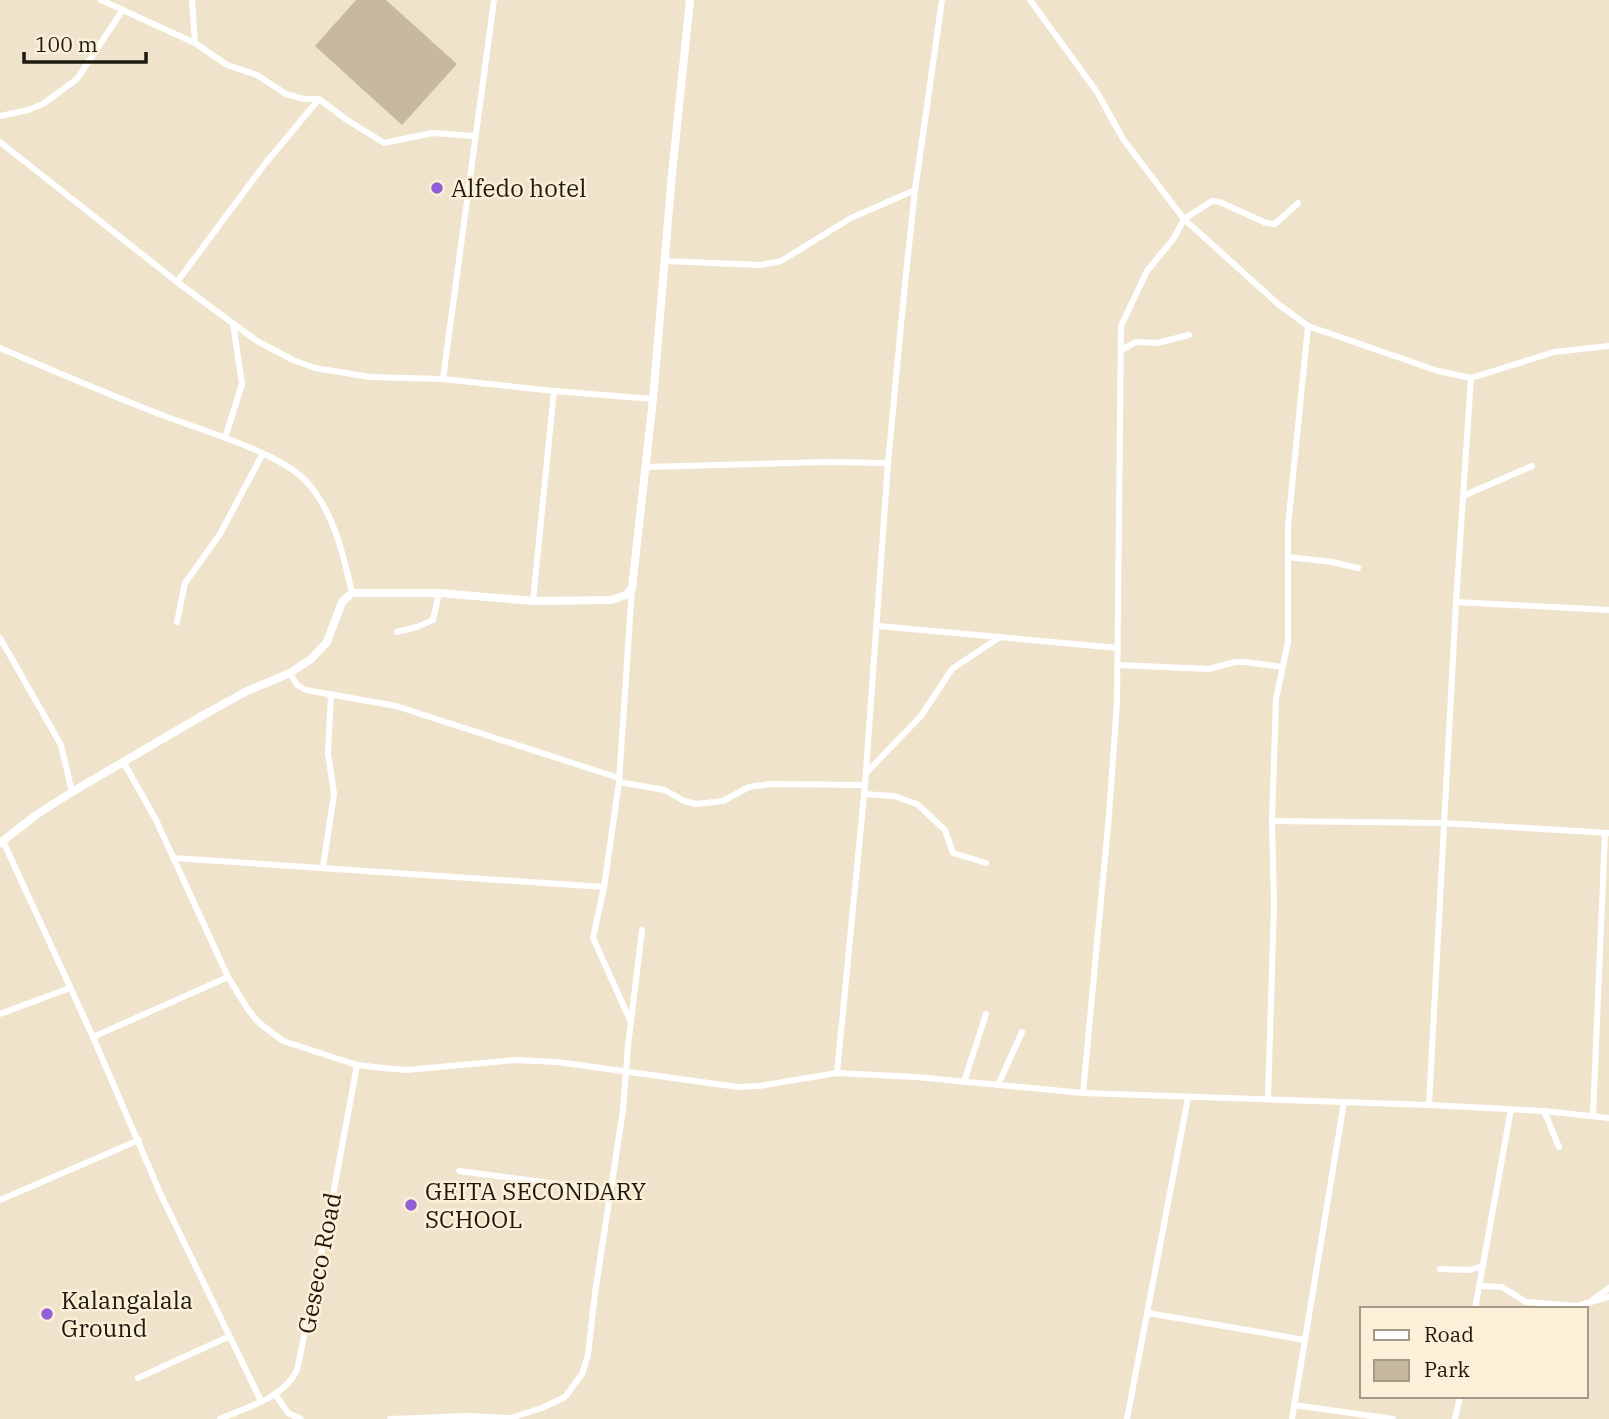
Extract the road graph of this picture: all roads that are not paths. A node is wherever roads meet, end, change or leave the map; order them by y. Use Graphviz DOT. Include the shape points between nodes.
graph roads {
  1 [pos="101,0"];
  2 [pos="192,0"];
  3 [pos="494,0"];
  4 [pos="690,0"];
  5 [pos="942,0"];
  6 [pos="1030,0"];
  7 [pos="122,11"];
  8 [pos="195,43"];
  9 [pos="318,99"];
  10 [pos="0,116"];
  11 [pos="475,136"];
  12 [pos="0,142"];
  13 [pos="915,190"];
  14 [pos="1298,203"];
  15 [pos="1184,219"];
  16 [pos="664,261"];
  17 [pos="177,282"];
  18 [pos="233,323"];
  19 [pos="1308,326"];
  20 [pos="1189,335"];
  21 [pos="1609,346"];
  22 [pos="0,348"];
  23 [pos="1121,349"];
  24 [pos="1471,377"];
  25 [pos="443,379"];
  26 [pos="554,391"];
  27 [pos="653,399"];
  28 [pos="225,438"];
  29 [pos="262,454"];
  30 [pos="888,463"];
  31 [pos="1532,466"];
  32 [pos="645,467"];
  33 [pos="1463,496"];
  34 [pos="1288,557"];
  35 [pos="1358,568"];
  36 [pos="632,588"];
  37 [pos="352,593"];
  38 [pos="439,593"];
  39 [pos="533,601"];
  40 [pos="1456,602"];
  41 [pos="1609,610"];
  42 [pos="177,622"];
  43 [pos="878,626"];
  44 [pos="397,632"];
  45 [pos="1001,636"];
  46 [pos="0,638"];
  47 [pos="1118,648"];
  48 [pos="1118,665"];
  49 [pos="1282,667"];
  50 [pos="290,673"];
  51 [pos="331,694"];
  52 [pos="124,763"];
  53 [pos="866,772"];
  54 [pos="619,780"];
  55 [pos="865,785"];
  56 [pos="72,792"];
  57 [pos="864,794"];
  58 [pos="1272,821"];
  59 [pos="1443,823"];
  60 [pos="1607,833"];
  61 [pos="2,842"];
  62 [pos="173,858"];
  63 [pos="986,863"];
  64 [pos="323,867"];
  65 [pos="604,887"];
  66 [pos="642,930"];
  67 [pos="228,977"];
  68 [pos="70,988"];
  69 [pos="0,1014"];
  70 [pos="986,1014"];
  71 [pos="631,1021"];
  72 [pos="1022,1032"];
  73 [pos="93,1037"];
  74 [pos="357,1065"];
  75 [pos="627,1070"];
  76 [pos="837,1073"];
  77 [pos="964,1082"];
  78 [pos="998,1085"];
  79 [pos="1083,1093"];
  80 [pos="1188,1098"];
  81 [pos="1268,1099"];
  82 [pos="1344,1102"];
  83 [pos="1429,1105"];
  84 [pos="1511,1109"];
  85 [pos="1544,1111"];
  86 [pos="1593,1116"];
  87 [pos="1609,1118"];
  88 [pos="139,1140"];
  89 [pos="1559,1147"];
  90 [pos="459,1171"];
  91 [pos="611,1191"];
  92 [pos="0,1200"];
  93 [pos="1483,1266"];
  94 [pos="1440,1269"];
  95 [pos="1480,1286"];
  96 [pos="1609,1288"];
  97 [pos="1609,1297"];
  98 [pos="1590,1302"];
  99 [pos="1475,1307"];
  100 [pos="1148,1314"];
  101 [pos="228,1337"];
  102 [pos="1305,1340"];
  103 [pos="138,1378"];
  104 [pos="275,1394"];
  105 [pos="1460,1398"];
  106 [pos="261,1401"];
  107 [pos="1294,1405"];
  108 [pos="288,1416"];
  109 [pos="220,1419"];
  110 [pos="301,1419"];
  111 [pos="390,1419"];
  112 [pos="510,1419"];
  113 [pos="1127,1419"];
  114 [pos="1292,1419"];
  115 [pos="1393,1419"];
  116 [pos="1455,1419"];
  1 -- 7 [label="street"];
  2 -- 8 [label="street"];
  3 -- 11 [label="street"];
  4 -- 16 [label="street"];
  5 -- 13 [label="street"];
  6 -- 15 [label="street" via="1097,92 1123,139"];
  7 -- 8 [label="street"];
  7 -- 10 [label="street" via="77,79 43,104"];
  8 -- 9 [label="street" via="227,65 257,75 286,94"];
  9 -- 11 [label="street" via="384,143 432,132"];
  9 -- 17 [label="street"];
  11 -- 25 [label="street"];
  12 -- 17 [label="street"];
  13 -- 16 [label="street" via="851,218 781,261 761,265"];
  13 -- 30 [label="street"];
  14 -- 15 [label="street" via="1275,223 1212,201"];
  15 -- 19 [label="street"];
  15 -- 23 [label="street" via="1143,279 1121,326"];
  16 -- 27 [label="street"];
  17 -- 18 [label="street"];
  18 -- 25 [label="street" via="257,341 315,368 370,377"];
  18 -- 28 [label="street" via="242,384"];
  19 -- 24 [label="street" via="1438,371"];
  19 -- 34 [label="street"];
  20 -- 23 [label="street" via="1136,342"];
  21 -- 24 [label="street" via="1554,352"];
  22 -- 28 [label="street"];
  23 -- 47 [label="street"];
  24 -- 33 [label="street"];
  25 -- 26 [label="street"];
  26 -- 27 [label="street"];
  26 -- 39 [label="street"];
  27 -- 32 [label="street"];
  28 -- 29 [label="street"];
  29 -- 37 [label="street" via="297,473 318,497 331,518"];
  29 -- 42 [label="street" via="220,534 185,583"];
  30 -- 32 [label="street"];
  30 -- 43 [label="street"];
  31 -- 33 [label="street"];
  32 -- 36 [label="street"];
  33 -- 40 [label="street"];
  34 -- 35 [label="street"];
  34 -- 49 [label="street" via="1288,642"];
  36 -- 39 [label="street" via="611,600"];
  36 -- 54 [label="street"];
  37 -- 38 [label="street"];
  37 -- 50 [label="street" via="342,602 327,642"];
  38 -- 39 [label="street"];
  38 -- 44 [label="street" via="433,620"];
  40 -- 41 [label="street"];
  40 -- 59 [label="street"];
  43 -- 45 [label="street"];
  43 -- 53 [label="street"];
  45 -- 47 [label="street"];
  45 -- 53 [label="street" via="951,669 926,710"];
  46 -- 56 [label="street" via="61,745"];
  47 -- 48 [label="street"];
  48 -- 49 [label="street" via="1209,669 1246,662"];
  48 -- 79 [label="street" via="1112,782"];
  49 -- 58 [label="street" via="1276,699"];
  50 -- 51 [label="street" via="301,688"];
  50 -- 52 [label="street" via="247,691"];
  51 -- 54 [label="street" via="407,709"];
  51 -- 64 [label="street" via="327,753 334,794"];
  52 -- 56 [label="street"];
  52 -- 62 [label="street"];
  53 -- 55 [label="street"];
  54 -- 55 [label="street" via="665,790 696,804 723,801 769,784"];
  54 -- 65 [label="street"];
  55 -- 57 [label="street"];
  56 -- 61 [label="street"];
  57 -- 63 [label="street" via="912,801 946,830 953,853"];
  57 -- 76 [label="street"];
  58 -- 59 [label="street"];
  58 -- 81 [label="street"];
  59 -- 60 [label="street"];
  59 -- 83 [label="street"];
  60 -- 86 [label="street"];
  61 -- 68 [label="street"];
  62 -- 64 [label="street"];
  62 -- 67 [label="street"];
  64 -- 65 [label="street"];
  65 -- 71 [label="street" via="593,938"];
  66 -- 71 [label="street"];
  67 -- 73 [label="street"];
  67 -- 74 [label="street" via="269,1032 298,1047"];
  68 -- 69 [label="street"];
  68 -- 73 [label="street"];
  70 -- 77 [label="street"];
  71 -- 75 [label="street"];
  72 -- 78 [label="street"];
  73 -- 88 [label="street"];
  74 -- 75 [label="street" via="407,1070 516,1060"];
  74 -- 104 [label="street, Geseco Road" via="300,1357 292,1380"];
  75 -- 76 [label="street" via="738,1087"];
  75 -- 91 [label="street"];
  76 -- 77 [label="street"];
  77 -- 78 [label="street"];
  78 -- 79 [label="street"];
  79 -- 80 [label="street"];
  80 -- 81 [label="street"];
  80 -- 100 [label="street"];
  81 -- 82 [label="street"];
  82 -- 83 [label="street"];
  82 -- 102 [label="street"];
  83 -- 84 [label="street"];
  84 -- 85 [label="street"];
  84 -- 93 [label="street"];
  85 -- 86 [label="street"];
  85 -- 89 [label="street"];
  86 -- 87 [label="street"];
  88 -- 92 [label="street"];
  88 -- 101 [label="street"];
  90 -- 91 [label="street"];
  91 -- 112 [label="street" via="582,1374 565,1397"];
  93 -- 94 [label="street"];
  93 -- 95 [label="street"];
  95 -- 98 [label="street" via="1502,1287 1526,1303 1577,1306"];
  95 -- 99 [label="street"];
  96 -- 98 [label="street"];
  97 -- 98 [label="street"];
  100 -- 102 [label="street"];
  100 -- 113 [label="street"];
  101 -- 103 [label="street"];
  101 -- 106 [label="street"];
  102 -- 107 [label="street"];
  104 -- 106 [label="street, Geseco Road"];
  104 -- 108 [label="street"];
  105 -- 116 [label="street"];
  106 -- 109 [label="street, Geseco Road"];
  107 -- 114 [label="street"];
  107 -- 115 [label="street"];
  108 -- 110 [label="street"];
  111 -- 112 [label="street"];
}
